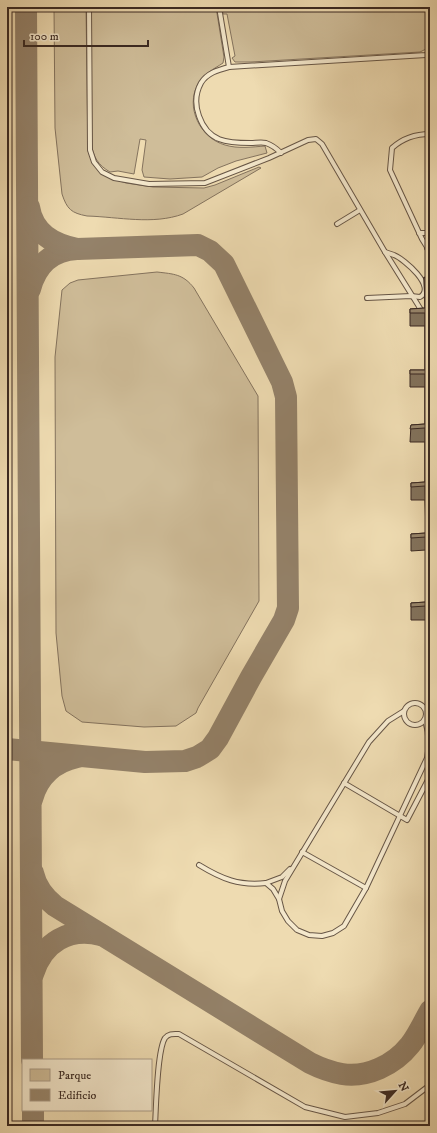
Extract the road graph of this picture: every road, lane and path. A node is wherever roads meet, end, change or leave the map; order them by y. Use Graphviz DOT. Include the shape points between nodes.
graph roads {
  1 [pos="89,7"];
  2 [pos="219,7"];
  3 [pos="429,55"];
  4 [pos="229,67"];
  5 [pos="430,134"];
  6 [pos="281,153"];
  7 [pos="360,210"];
  8 [pos="337,224"];
  9 [pos="419,233"];
  10 [pos="430,233"];
  11 [pos="430,240"];
  12 [pos="429,250"];
  13 [pos="385,252"];
  14 [pos="427,285"];
  15 [pos="411,296"];
  16 [pos="367,298"];
  17 [pos="425,318"];
  18 [pos="426,700"];
  19 [pos="423,706"];
  20 [pos="404,710"];
  21 [pos="427,718"];
  22 [pos="430,776"];
  23 [pos="344,783"];
  24 [pos="400,815"];
  25 [pos="302,852"];
  26 [pos="199,865"];
  27 [pos="294,866"];
  28 [pos="266,883"];
  29 [pos="366,888"];
  30 [pos="279,900"];
  31 [pos="430,1085"];
  32 [pos="155,1126"];
  1 -- 6 [label="lane" via="90,150 94,162 102,172 114,178 149,184 205,183"];
  2 -- 4 [label="lane"];
  3 -- 4 [label="lane"];
  4 -- 6 [label="lane" via="209,74 200,86 196,101 201,122 211,135 219,140 231,143 266,143"];
  5 -- 9 [label="lane" via="418,134 400,140 392,148 390,158 390,170"];
  6 -- 7 [label="lane" via="308,140 316,139 322,144"];
  7 -- 8 [label="lane"];
  7 -- 13 [label="lane"];
  9 -- 10 [label="lane"];
  9 -- 12 [label="lane"];
  11 -- 12 [label="lane"];
  13 -- 14 [label="lane" via="400,259"];
  13 -- 15 [label="lane"];
  14 -- 15 [label="lane" via="420,297"];
  15 -- 16 [label="lane"];
  15 -- 17 [label="lane"];
  18 -- 19 [label="lane"];
  19 -- 20 [label="lane" via="412,703"];
  19 -- 21 [label="lane"];
  20 -- 21 [label="lane" via="404,716 410,725 421,724"];
  20 -- 23 [label="lane" via="388,721 369,742"];
  21 -- 24 [label="lane" via="430,746 427,758"];
  22 -- 24 [label="lane" via="407,820"];
  23 -- 24 [label="lane"];
  23 -- 25 [label="lane"];
  24 -- 29 [label="lane"];
  25 -- 27 [label="lane"];
  25 -- 29 [label="lane"];
  26 -- 28 [label="lane" via="218,876 238,883"];
  27 -- 28 [label="lane" via="282,877"];
  27 -- 30 [label="lane" via="285,881"];
  28 -- 30 [label="lane"];
  29 -- 30 [label="lane" via="344,926 322,936 308,935 297,930 282,911"];
  31 -- 32 [label="lane" via="405,1104 378,1113 345,1117 305,1108 179,1034 170,1034 165,1038 160,1052"];
}
